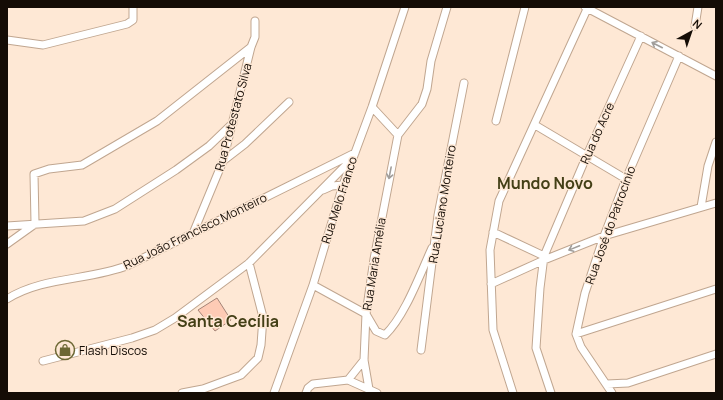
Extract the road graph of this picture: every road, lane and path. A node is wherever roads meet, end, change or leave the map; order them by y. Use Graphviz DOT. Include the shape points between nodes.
graph roads {
  1 [pos="133,7"];
  2 [pos="405,7"];
  3 [pos="447,7"];
  4 [pos="525,7"];
  5 [pos="587,7"];
  6 [pos="698,7"];
  7 [pos="255,21"];
  8 [pos="695,26"];
  9 [pos="641,36"];
  10 [pos="7,40"];
  11 [pos="251,47"];
  12 [pos="679,56"];
  13 [pos="716,76"];
  14 [pos="464,83"];
  15 [pos="289,102"];
  16 [pos="372,108"];
  17 [pos="496,121"];
  18 [pos="232,123"];
  19 [pos="535,125"];
  20 [pos="398,135"];
  21 [pos="716,142"];
  22 [pos="586,155"];
  23 [pos="354,156"];
  24 [pos="223,161"];
  25 [pos="626,179"];
  26 [pos="343,186"];
  27 [pos="319,191"];
  28 [pos="716,203"];
  29 [pos="701,207"];
  30 [pos="35,224"];
  31 [pos="7,226"];
  32 [pos="194,231"];
  33 [pos="493,232"];
  34 [pos="604,236"];
  35 [pos="7,244"];
  36 [pos="434,244"];
  37 [pos="544,258"];
  38 [pos="249,263"];
  39 [pos="491,284"];
  40 [pos="313,285"];
  41 [pos="716,289"];
  42 [pos="7,298"];
  43 [pos="366,314"];
  44 [pos="576,334"];
  45 [pos="421,350"];
  46 [pos="716,354"];
  47 [pos="364,360"];
  48 [pos="43,361"];
  49 [pos="348,380"];
  50 [pos="628,383"];
  51 [pos="607,384"];
  52 [pos="369,389"];
  53 [pos="204,391"];
  54 [pos="611,392"];
  55 [pos="182,393"];
  56 [pos="274,393"];
  57 [pos="306,393"];
  58 [pos="376,393"];
  59 [pos="513,393"];
  60 [pos="551,393"];
  1 -- 10 [label="street" via="133,20 127,24 42,45"];
  2 -- 16 [label="street, Rua Melo Franco"];
  3 -- 20 [label="street" via="431,61 422,104"];
  4 -- 17 [label="street"];
  5 -- 9 [label="street"];
  5 -- 19 [label="street"];
  6 -- 8 [label="street"];
  7 -- 11 [label="street, Rua Protestato Silva" via="255,37"];
  12 -- 9 [label="street, one-way"];
  9 -- 22 [label="street, Rua do Acre"];
  11 -- 18 [label="street, Rua Protestato Silva"];
  11 -- 30 [label="street" via="157,121 137,133 82,165 49,169 34,174"];
  12 -- 13 [label="street"];
  12 -- 25 [label="street, Rua José do Patrocínio"];
  14 -- 36 [label="street, Rua Luciano Monteiro"];
  15 -- 24 [label="street"];
  16 -- 20 [label="street"];
  16 -- 23 [label="street, Rua Melo Franco"];
  18 -- 24 [label="street, Rua Protestato Silva"];
  18 -- 30 [label="street" via="209,146 114,209 84,221"];
  19 -- 22 [label="street"];
  19 -- 33 [label="street" via="499,201"];
  20 -- 43 [label="street, Rua Maria Amélia, one-way"];
  21 -- 29 [label="street" via="708,166"];
  22 -- 25 [label="street"];
  22 -- 37 [label="street, Rua do Acre"];
  23 -- 26 [label="street, Rua Melo Franco"];
  23 -- 27 [label="street"];
  23 -- 32 [label="street, Rua João Francisco Monteiro"];
  24 -- 32 [label="street, Rua Protestato Silva"];
  25 -- 34 [label="street, Rua José do Patrocínio"];
  26 -- 27 [label="street" via="332,186"];
  26 -- 40 [label="street, Rua Melo Franco"];
  27 -- 38 [label="street"];
  28 -- 29 [label="street"];
  29 -- 34 [label="street"];
  30 -- 31 [label="street"];
  30 -- 35 [label="street"];
  32 -- 42 [label="street, Rua João Francisco Monteiro" via="115,271 45,283 19,291"];
  33 -- 37 [label="street"];
  33 -- 39 [label="street" via="490,250"];
  34 -- 37 [label="street, one-way"];
  34 -- 44 [label="street, Rua José do Patrocínio" via="585,292"];
  36 -- 43 [label="street" via="392,329 385,335 380,334"];
  36 -- 45 [label="street, Rua Luciano Monteiro"];
  37 -- 39 [label="street"];
  37 -- 60 [label="street, Rua do Acre" via="536,348"];
  38 -- 48 [label="street" via="155,330"];
  38 -- 53 [label="street" via="264,318 258,358 241,375"];
  39 -- 59 [label="street" via="493,330"];
  40 -- 43 [label="street"];
  40 -- 56 [label="street, Rua Melo Franco"];
  41 -- 44 [label="street"];
  43 -- 47 [label="street, Rua Maria Amélia"];
  44 -- 51 [label="street" via="581,347"];
  46 -- 50 [label="street"];
  47 -- 49 [label="street"];
  47 -- 52 [label="street, Rua Maria Amélia"];
  49 -- 52 [label="street"];
  49 -- 57 [label="street" via="313,384"];
  50 -- 51 [label="street"];
  50 -- 54 [label="street"];
  51 -- 54 [label="street"];
  52 -- 58 [label="street"];
  53 -- 55 [label="street"];
}
